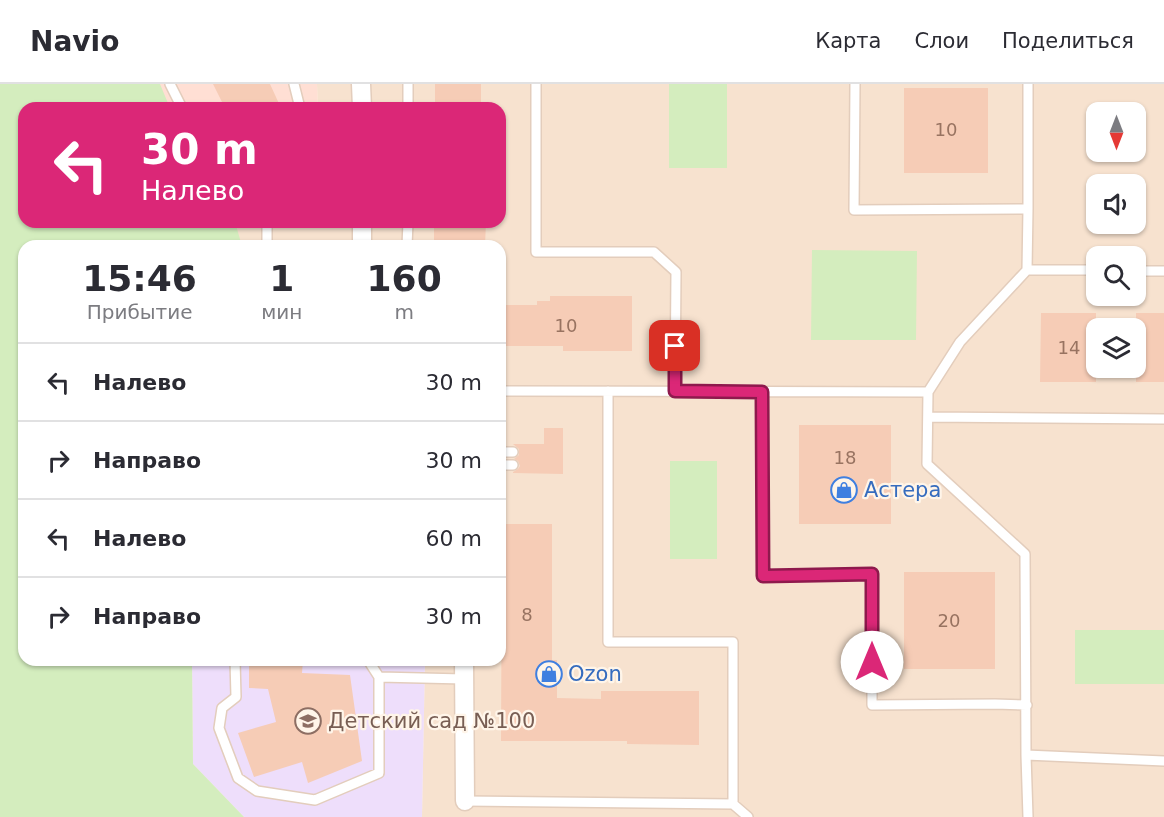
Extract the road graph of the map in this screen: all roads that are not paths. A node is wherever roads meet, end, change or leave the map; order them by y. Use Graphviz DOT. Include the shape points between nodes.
graph roads {
  1 [pos="170,84"];
  2 [pos="294,84"];
  3 [pos="362,84"];
  4 [pos="408,84"];
  5 [pos="536,84"];
  6 [pos="855,84"];
  7 [pos="1028,84"];
  8 [pos="179,102"];
  9 [pos="298,102"];
  10 [pos="362,102"];
  11 [pos="408,102"];
  12 [pos="1028,209"];
  13 [pos="1027,270"];
  14 [pos="1086,270"];
  15 [pos="1146,271"];
  16 [pos="1164,271"];
  17 [pos="506,391"];
  18 [pos="608,391"];
  19 [pos="675,391"];
  20 [pos="762,392"];
  21 [pos="928,392"];
  22 [pos="928,417"];
  23 [pos="1164,419"];
  24 [pos="506,452"];
  25 [pos="513,452"];
  26 [pos="506,465"];
  27 [pos="513,465"];
  28 [pos="235,666"];
  29 [pos="372,666"];
  30 [pos="465,666"];
  31 [pos="379,677"];
  32 [pos="464,679"];
  33 [pos="1027,705"];
  34 [pos="1026,755"];
  35 [pos="1164,761"];
  36 [pos="465,801"];
  37 [pos="733,804"];
  38 [pos="748,817"];
  39 [pos="1028,817"];
  1 -- 8 [label="lane"];
  2 -- 9 [label="lane"];
  3 -- 10 [label="street"];
  4 -- 11 [label="lane"];
  5 -- 19 [label="lane" via="536,252 654,252 676,272"];
  6 -- 12 [label="lane" via="854,210"];
  7 -- 12 [label="lane"];
  12 -- 13 [label="lane"];
  13 -- 14 [label="lane"];
  13 -- 21 [label="lane" via="960,342"];
  15 -- 16 [label="lane"];
  17 -- 18 [label="lane"];
  18 -- 19 [label="lane"];
  18 -- 37 [label="lane" via="608,642 733,642"];
  19 -- 20 [label="lane"];
  20 -- 21 [label="lane"];
  20 -- 33 [label="lane" via="763,576 872,574 872,705"];
  21 -- 22 [label="lane"];
  22 -- 23 [label="lane"];
  22 -- 33 [label="lane" via="927,464 1025,554"];
  24 -- 25 [label="lane"];
  26 -- 27 [label="lane"];
  28 -- 31 [label="lane" via="236,696 222,708 219,728 238,778 256,791 315,800 379,773"];
  29 -- 31 [label="lane"];
  30 -- 32 [label="street"];
  31 -- 32 [label="lane"];
  32 -- 36 [label="street"];
  33 -- 34 [label="lane"];
  34 -- 35 [label="lane"];
  34 -- 39 [label="lane"];
  36 -- 37 [label="lane"];
  37 -- 38 [label="lane"];
}
